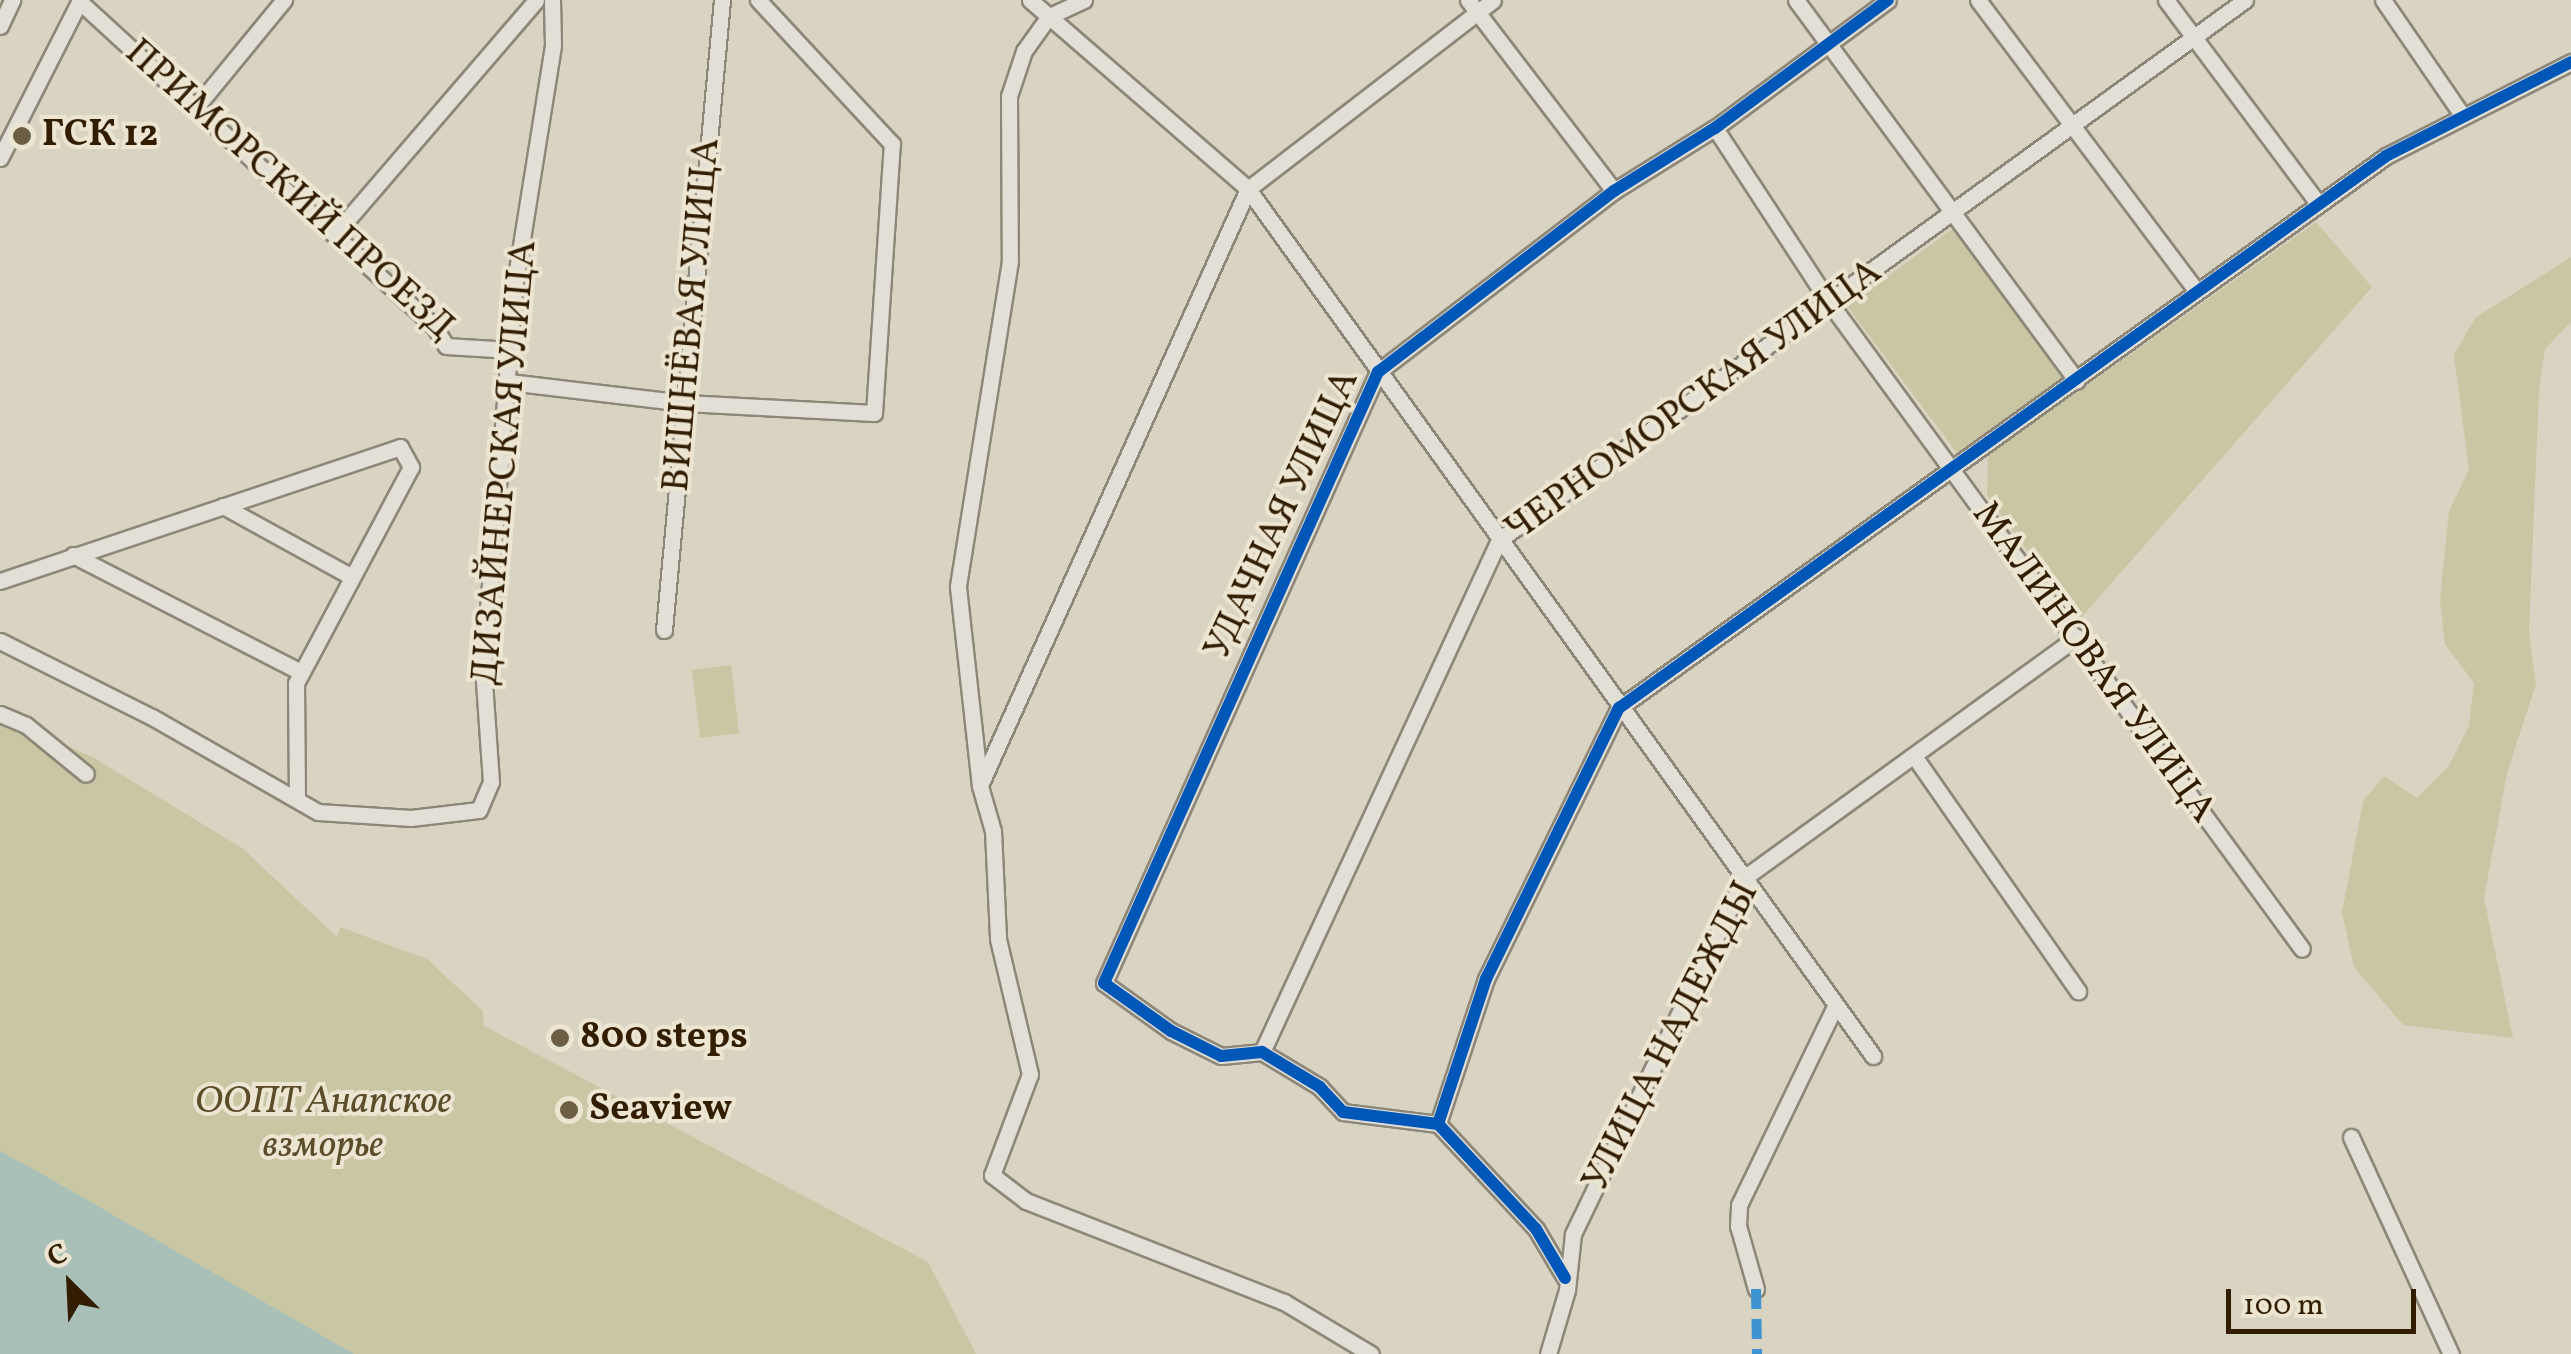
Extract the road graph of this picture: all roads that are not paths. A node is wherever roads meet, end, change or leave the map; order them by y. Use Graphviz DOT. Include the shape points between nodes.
graph roads {
  1 [pos="12,0"];
  2 [pos="80,0"];
  3 [pos="284,0"];
  4 [pos="536,0"];
  5 [pos="552,0"];
  6 [pos="722,0"];
  7 [pos="758,0"];
  8 [pos="1030,0"];
  9 [pos="1084,0"];
  10 [pos="1493,0"];
  11 [pos="1796,0"];
  12 [pos="1888,0"];
  13 [pos="1978,0"];
  14 [pos="2166,0"];
  15 [pos="2245,0"];
  16 [pos="2383,0"];
  17 [pos="1473,6"];
  18 [pos="1048,16"];
  19 [pos="0,26"];
  20 [pos="2193,37"];
  21 [pos="1829,42"];
  22 [pos="2571,62"];
  23 [pos="196,108"];
  24 [pos="2462,114"];
  25 [pos="2069,126"];
  26 [pos="1715,128"];
  27 [pos="0,158"];
  28 [pos="1248,189"];
  29 [pos="1614,191"];
  30 [pos="2318,203"];
  31 [pos="1952,212"];
  32 [pos="335,234"];
  33 [pos="2196,290"];
  34 [pos="1829,302"];
  35 [pos="511,350"];
  36 [pos="1378,372"];
  37 [pos="2077,381"];
  38 [pos="509,382"];
  39 [pos="686,404"];
  40 [pos="1950,469"];
  41 [pos="223,506"];
  42 [pos="1499,540"];
  43 [pos="73,556"];
  44 [pos="352,577"];
  45 [pos="0,581"];
  46 [pos="664,630"];
  47 [pos="2077,637"];
  48 [pos="0,641"];
  49 [pos="301,672"];
  50 [pos="1619,708"];
  51 [pos="0,714"];
  52 [pos="1914,756"];
  53 [pos="86,774"];
  54 [pos="980,786"];
  55 [pos="297,798"];
  56 [pos="1744,878"];
  57 [pos="2302,949"];
  58 [pos="2078,992"];
  59 [pos="1835,1006"];
  60 [pos="1262,1052"];
  61 [pos="1874,1056"];
  62 [pos="1438,1124"];
  63 [pos="2351,1136"];
  64 [pos="1566,1278"];
  65 [pos="1756,1290"];
  66 [pos="1371,1354"];
  67 [pos="1548,1354"];
  68 [pos="2451,1354"];
  1 -- 19 [label="street"];
  2 -- 23 [label="street, ПРИМОРСКИЙ ПРОЕЗД"];
  2 -- 27 [label="street"];
  3 -- 23 [label="street"];
  4 -- 32 [label="street"];
  5 -- 35 [label="street, ДИЗАЙНЕРСКАЯ УЛИЦА" via="552,45 514,288"];
  6 -- 39 [label="street, ВИШНЁВАЯ УЛИЦА"];
  7 -- 39 [label="street" via="892,144 874,413"];
  8 -- 18 [label="street"];
  9 -- 18 [label="street"];
  10 -- 17 [label="street"];
  11 -- 21 [label="street"];
  12 -- 21 [label="street, УДАЧНАЯ УЛИЦА"];
  13 -- 25 [label="street"];
  14 -- 20 [label="street"];
  15 -- 20 [label="street, ЧЕРНОМОРСКАЯ УЛИЦА"];
  16 -- 24 [label="street"];
  17 -- 28 [label="street"];
  17 -- 29 [label="street"];
  18 -- 28 [label="street"];
  18 -- 54 [label="street" via="1024,51 1009,96 1010,261 958,586"];
  20 -- 25 [label="street, ЧЕРНОМОРСКАЯ УЛИЦА"];
  20 -- 30 [label="street"];
  21 -- 26 [label="street, УДАЧНАЯ УЛИЦА"];
  21 -- 31 [label="street"];
  22 -- 24 [label="street"];
  23 -- 32 [label="street, ПРИМОРСКИЙ ПРОЕЗД"];
  24 -- 30 [label="street"];
  25 -- 31 [label="street, ЧЕРНОМОРСКАЯ УЛИЦА"];
  25 -- 33 [label="street"];
  26 -- 29 [label="street, УДАЧНАЯ УЛИЦА"];
  26 -- 34 [label="street, МАЛИНОВАЯ УЛИЦА"];
  28 -- 36 [label="street"];
  28 -- 54 [label="street"];
  29 -- 36 [label="street, УДАЧНАЯ УЛИЦА"];
  30 -- 33 [label="street"];
  31 -- 34 [label="street, ЧЕРНОМОРСКАЯ УЛИЦА"];
  31 -- 37 [label="street"];
  32 -- 35 [label="street, ПРИМОРСКИЙ ПРОЕЗД" via="434,326 446,346"];
  33 -- 37 [label="street"];
  34 -- 40 [label="street, МАЛИНОВАЯ УЛИЦА"];
  34 -- 42 [label="street, ЧЕРНОМОРСКАЯ УЛИЦА"];
  35 -- 38 [label="street, ДИЗАЙНЕРСКАЯ УЛИЦА"];
  36 -- 42 [label="street"];
  36 -- 60 [label="street, УДАЧНАЯ УЛИЦА" via="1104,983 1221,1056"];
  37 -- 40 [label="street"];
  38 -- 39 [label="street"];
  38 -- 55 [label="street, ДИЗАЙНЕРСКАЯ УЛИЦА" via="484,669 488,798 479,810 366,818 318,812"];
  39 -- 46 [label="street, ВИШНЁВАЯ УЛИЦА"];
  40 -- 47 [label="street, МАЛИНОВАЯ УЛИЦА"];
  40 -- 50 [label="street"];
  41 -- 43 [label="street"];
  41 -- 44 [label="street"];
  41 -- 44 [label="street" via="400,447 411,467"];
  42 -- 50 [label="street"];
  42 -- 60 [label="street, ЧЕРНОМОРСКАЯ УЛИЦА"];
  43 -- 45 [label="street"];
  43 -- 49 [label="street"];
  44 -- 49 [label="street"];
  47 -- 52 [label="street, УЛИЦА НАДЕЖДЫ"];
  47 -- 57 [label="street, МАЛИНОВАЯ УЛИЦА"];
  48 -- 55 [label="street, ДИЗАЙНЕРСКАЯ УЛИЦА"];
  49 -- 55 [label="street"];
  50 -- 56 [label="street"];
  50 -- 62 [label="street" via="1486,979"];
  51 -- 53 [label="street" via="26,725"];
  52 -- 56 [label="street, УЛИЦА НАДЕЖДЫ"];
  52 -- 58 [label="street"];
  54 -- 66 [label="street" via="993,831 998,939 1030,1074 992,1174 1026,1200 1284,1302"];
  56 -- 59 [label="street"];
  56 -- 64 [label="street, УЛИЦА НАДЕЖДЫ" via="1573,1234"];
  59 -- 61 [label="street"];
  59 -- 65 [label="street" via="1739,1205 1738,1226"];
  60 -- 62 [label="street" via="1320,1087 1344,1112"];
  62 -- 64 [label="street" via="1536,1229"];
  63 -- 68 [label="street"];
  64 -- 67 [label="street, УЛИЦА НАДЕЖДЫ"];
}
